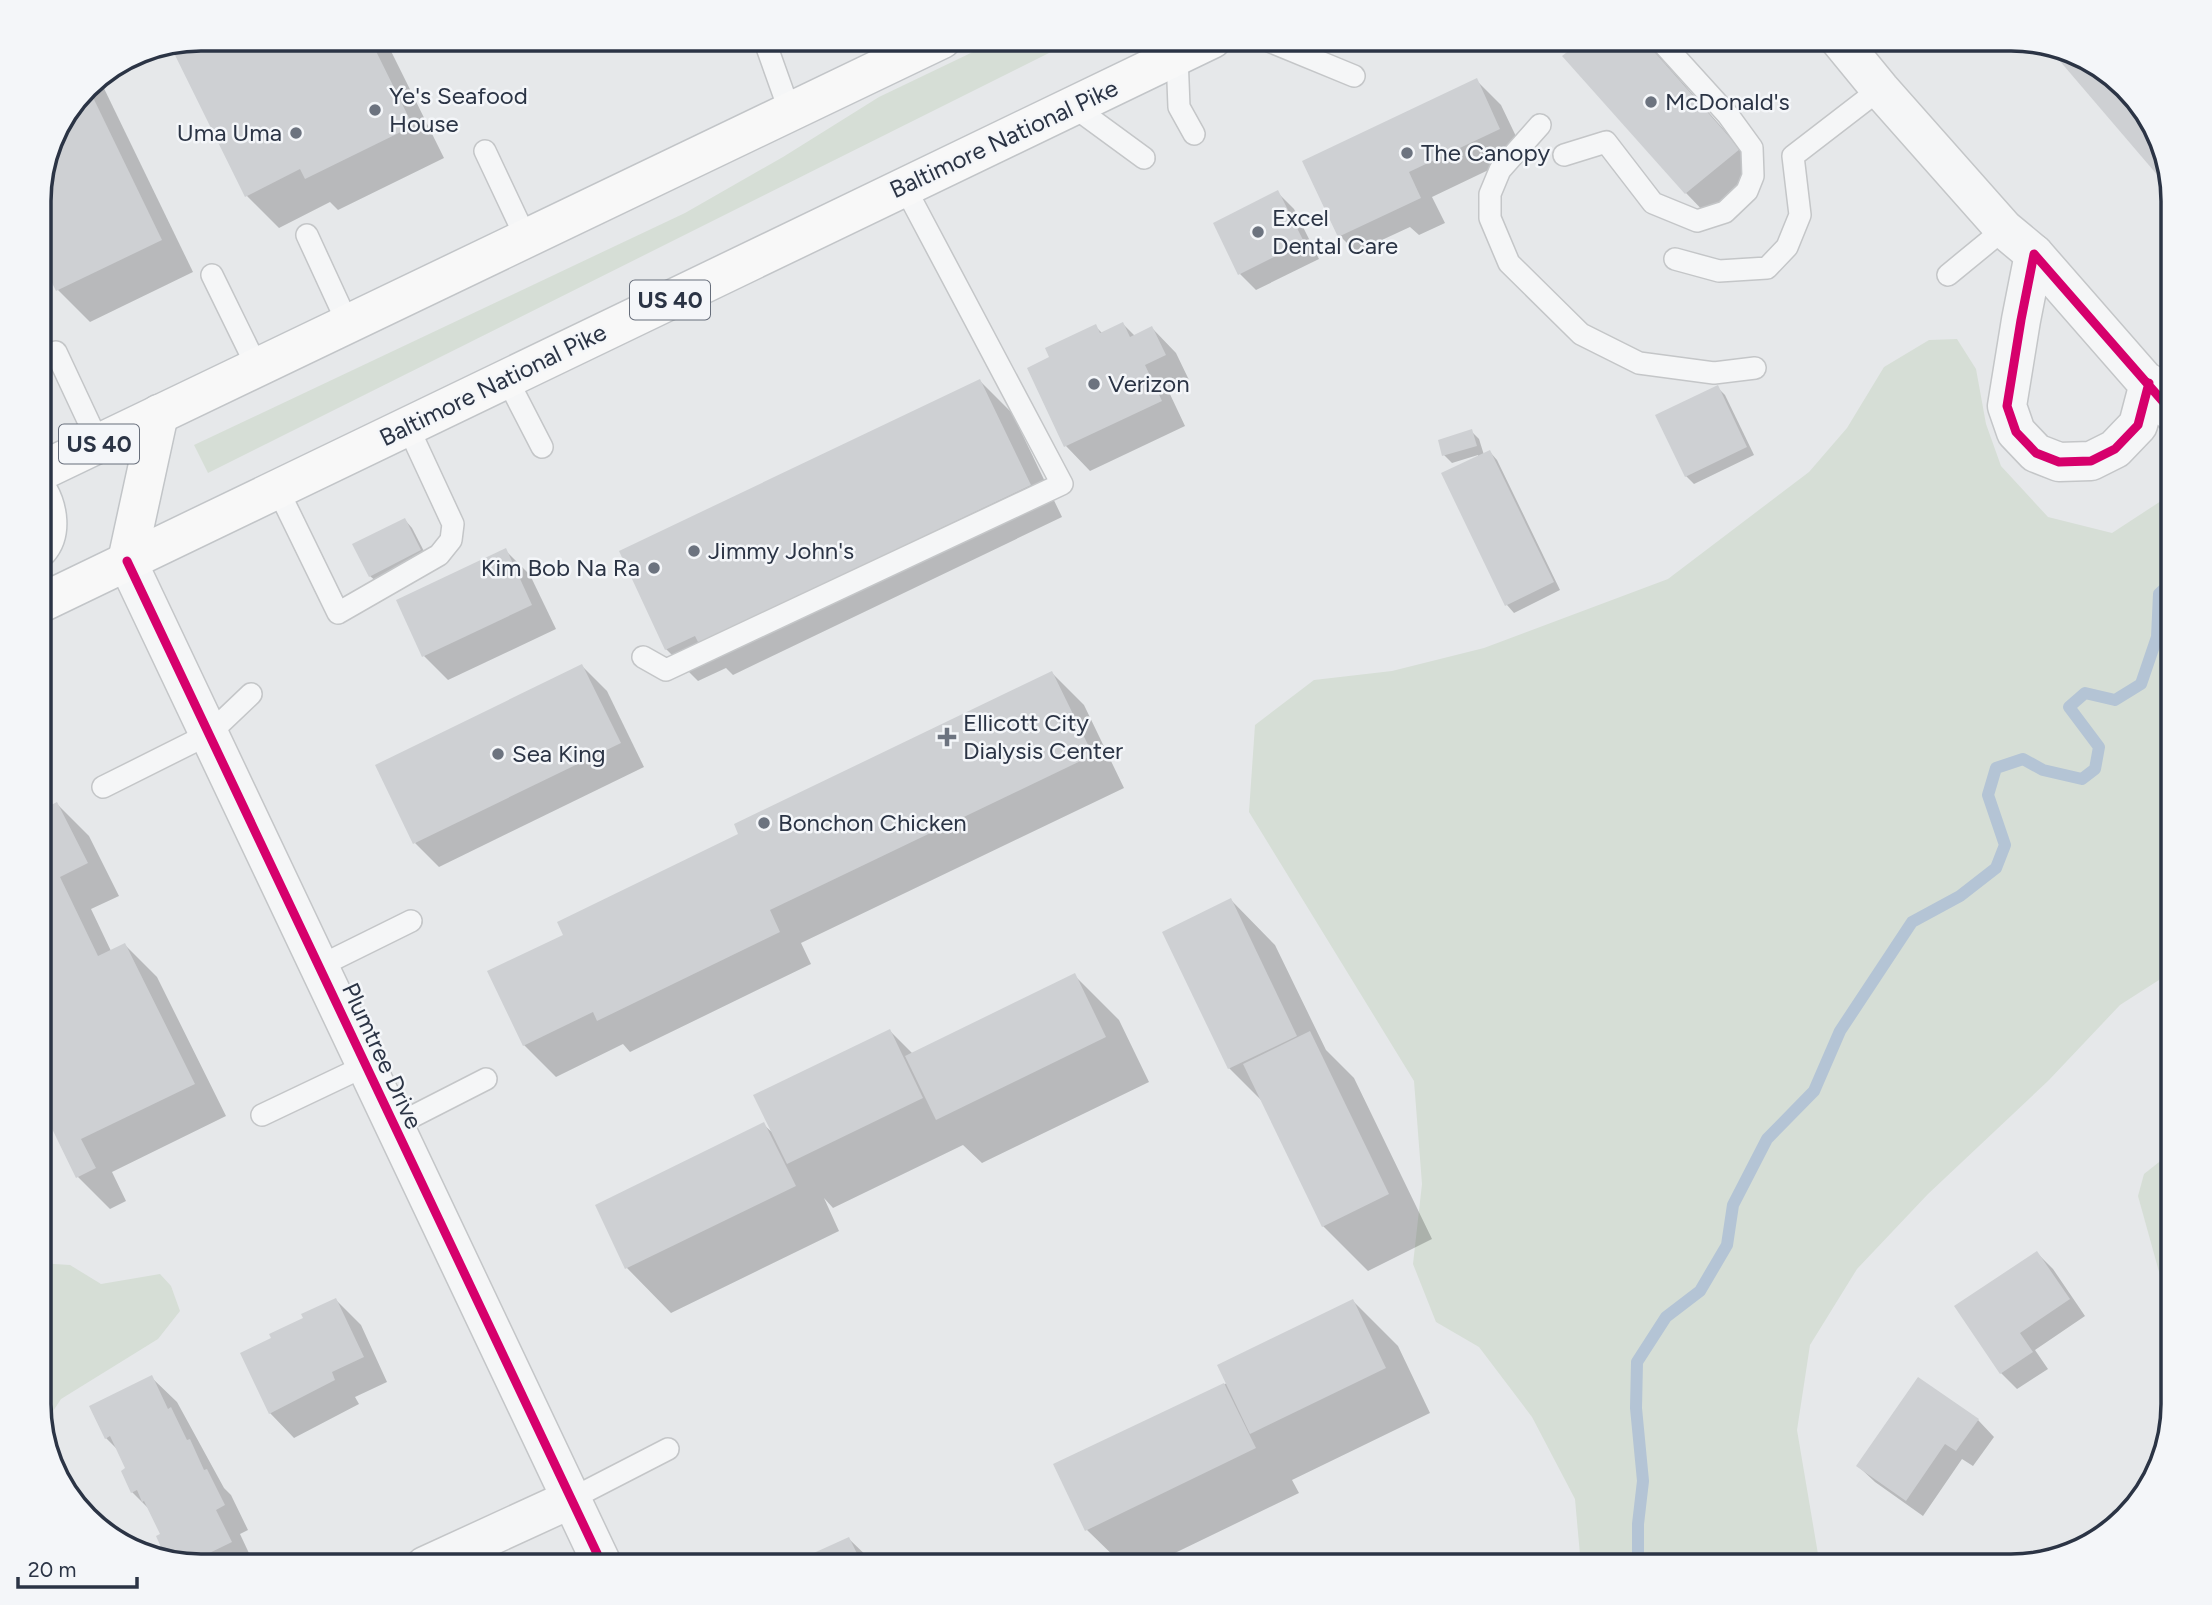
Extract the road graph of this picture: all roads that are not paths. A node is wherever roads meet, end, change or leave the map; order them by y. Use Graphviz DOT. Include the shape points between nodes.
graph roads {
  1 [pos="769,51"];
  2 [pos="915,51"];
  3 [pos="1187,51"];
  4 [pos="1295,51"];
  5 [pos="1671,51"];
  6 [pos="1849,51"];
  7 [pos="1177,56"];
  8 [pos="1354,76"];
  9 [pos="1880,89"];
  10 [pos="1073,106"];
  11 [pos="790,112"];
  12 [pos="1540,125"];
  13 [pos="1194,134"];
  14 [pos="485,152"];
  15 [pos="1564,155"];
  16 [pos="1144,158"];
  17 [pos="904,186"];
  18 [pos="2004,229"];
  19 [pos="307,235"];
  20 [pos="526,238"];
  21 [pos="2034,254"];
  22 [pos="1675,259"];
  23 [pos="212,275"];
  24 [pos="1948,275"];
  25 [pos="348,324"];
  26 [pos="56,352"];
  27 [pos="257,367"];
  28 [pos="1755,368"];
  29 [pos="507,379"];
  30 [pos="2149,383"];
  31 [pos="2161,398"];
  32 [pos="159,414"];
  33 [pos="408,427"];
  34 [pos="99,444"];
  35 [pos="542,447"];
  36 [pos="51,466"];
  37 [pos="278,491"];
  38 [pos="127,561"];
  39 [pos="51,598"];
  40 [pos="643,657"];
  41 [pos="251,694"];
  42 [pos="209,734"];
  43 [pos="103,787"];
  44 [pos="411,921"];
  45 [pos="318,967"];
  46 [pos="366,1066"];
  47 [pos="486,1079"];
  48 [pos="262,1115"];
  49 [pos="394,1126"];
  50 [pos="668,1449"];
  51 [pos="571,1499"];
  52 [pos="451,1554"];
  53 [pos="597,1554"];
  1 -- 11 [label="lane"];
  2 -- 11 [label="main road, US 40"];
  3 -- 7 [label="main road, Baltimore National Pike / US 40"];
  4 -- 8 [label="lane"];
  5 -- 15 [label="lane" via="1752,148 1753,176 1747,191 1726,212 1697,221 1653,203 1606,142"];
  6 -- 9 [label="street"];
  7 -- 10 [label="main road, Baltimore National Pike / US 40"];
  7 -- 13 [label="lane" via="1179,107"];
  9 -- 18 [label="street"];
  9 -- 22 [label="lane" via="1793,156 1800,215 1787,247 1766,268 1719,271"];
  10 -- 16 [label="lane"];
  10 -- 17 [label="main road, Baltimore National Pike / US 40"];
  11 -- 20 [label="main road, US 40"];
  12 -- 28 [label="lane" via="1500,170 1490,194 1490,218 1510,263 1581,334 1639,363 1714,373"];
  14 -- 20 [label="lane"];
  17 -- 29 [label="main road, Baltimore National Pike / US 40"];
  17 -- 40 [label="lane" via="1062,484 666,670"];
  18 -- 21 [label="street"];
  18 -- 24 [label="lane"];
  19 -- 25 [label="lane"];
  20 -- 25 [label="main road, US 40"];
  21 -- 30 [label="street"];
  21 -- 30 [label="street" via="2007,406 2016,432 2036,453 2059,462 2091,461 2115,449 2137,425"];
  23 -- 27 [label="lane"];
  25 -- 27 [label="main road, US 40"];
  26 -- 34 [label="lane"];
  27 -- 32 [label="main road, US 40"];
  29 -- 33 [label="main road, Baltimore National Pike / US 40"];
  29 -- 35 [label="lane"];
  30 -- 31 [label="street"];
  32 -- 34 [label="main road, US 40"];
  32 -- 38 [label="main road"];
  33 -- 37 [label="main road, Baltimore National Pike / US 40"];
  33 -- 37 [label="lane" via="453,524 451,541 439,555 338,613"];
  34 -- 36 [label="main road, US 40"];
  37 -- 38 [label="main road, Baltimore National Pike / US 40"];
  38 -- 39 [label="main road, Baltimore National Pike / US 40"];
  38 -- 42 [label="street, Plumtree Drive"];
  41 -- 42 [label="lane"];
  42 -- 43 [label="lane"];
  42 -- 45 [label="street, Plumtree Drive"];
  44 -- 45 [label="lane"];
  45 -- 46 [label="street, Plumtree Drive"];
  46 -- 48 [label="lane"];
  46 -- 49 [label="street, Plumtree Drive"];
  47 -- 49 [label="lane"];
  49 -- 51 [label="street, Plumtree Drive"];
  50 -- 51 [label="lane"];
  51 -- 52 [label="street"];
  51 -- 53 [label="street, Plumtree Drive"];
}
